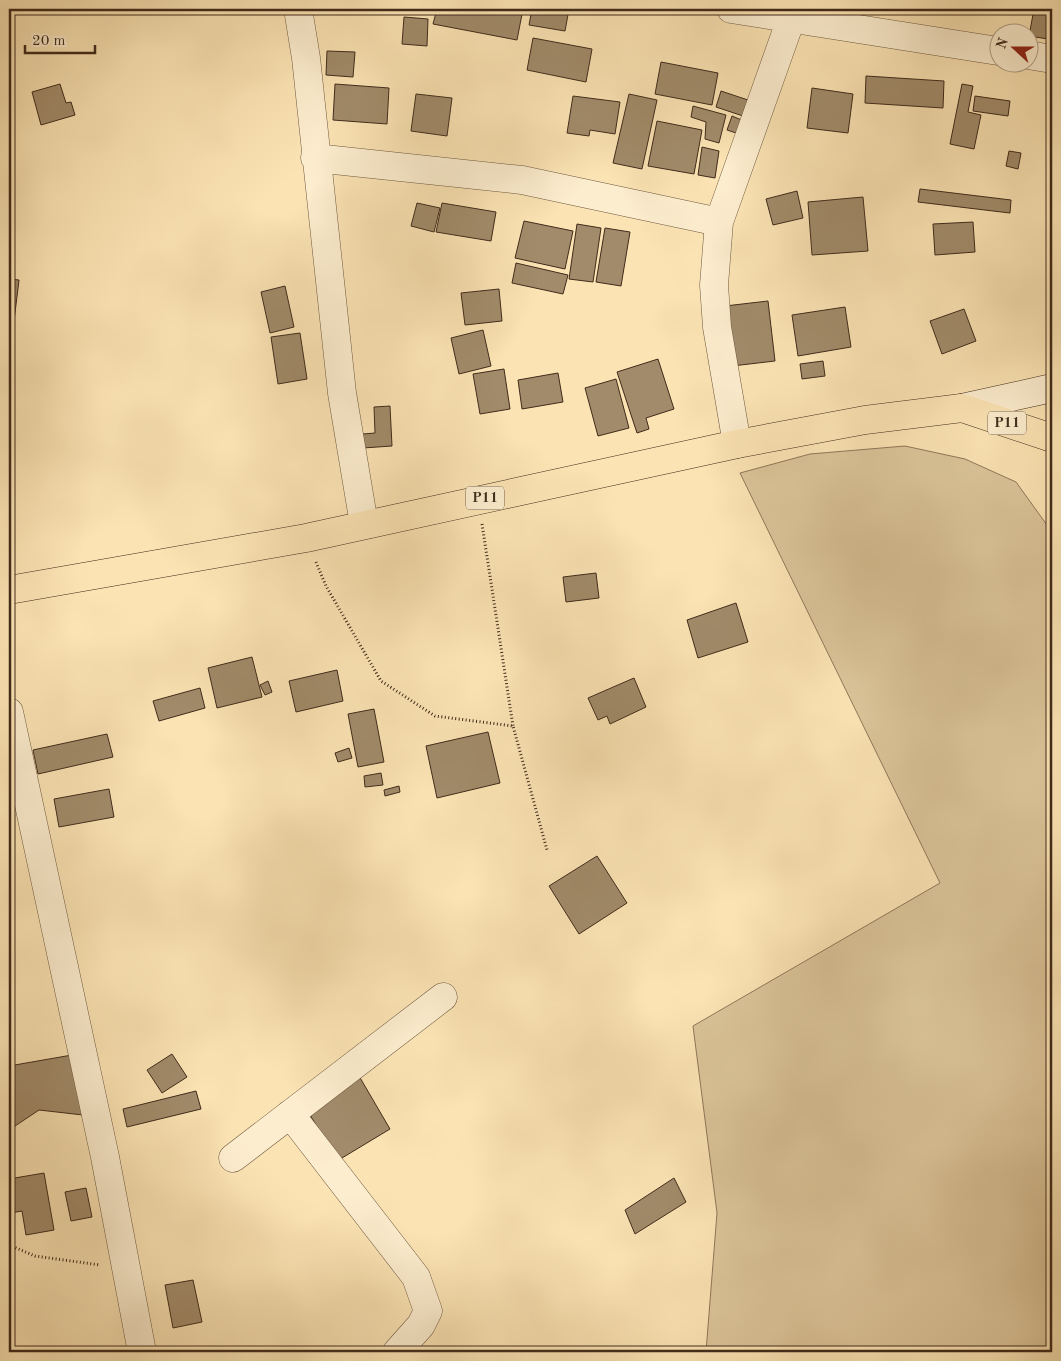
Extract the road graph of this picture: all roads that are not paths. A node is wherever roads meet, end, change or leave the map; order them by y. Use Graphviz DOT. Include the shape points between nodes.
graph roads {
  1 [pos="298,9"];
  2 [pos="731,9"];
  3 [pos="792,14"];
  4 [pos="988,49"];
  5 [pos="1038,57"];
  6 [pos="1052,59"];
  7 [pos="315,158"];
  8 [pos="719,222"];
  9 [pos="1052,388"];
  10 [pos="962,408"];
  11 [pos="1052,438"];
  12 [pos="737,444"];
  13 [pos="364,524"];
  14 [pos="9,590"];
  15 [pos="9,712"];
  16 [pos="444,997"];
  17 [pos="290,1114"];
  18 [pos="233,1158"];
  19 [pos="142,1352"];
  20 [pos="397,1352"];
  1 -- 7 [label="street"];
  2 -- 3 [label="street"];
  3 -- 4 [label="street"];
  3 -- 8 [label="street"];
  5 -- 6 [label="street"];
  7 -- 8 [label="street" via="522,180"];
  7 -- 13 [label="street" via="342,393"];
  8 -- 12 [label="street" via="714,285 716,327"];
  9 -- 10 [label="street"];
  10 -- 11 [label="main road, P11"];
  10 -- 12 [label="main road, P11" via="865,420"];
  12 -- 13 [label="main road, P11"];
  13 -- 14 [label="main road, P11" via="306,538"];
  15 -- 19 [label="street" via="105,1157"];
  16 -- 17 [label="street"];
  17 -- 18 [label="street"];
  17 -- 20 [label="street" via="416,1277 428,1311 421,1325"];
}
